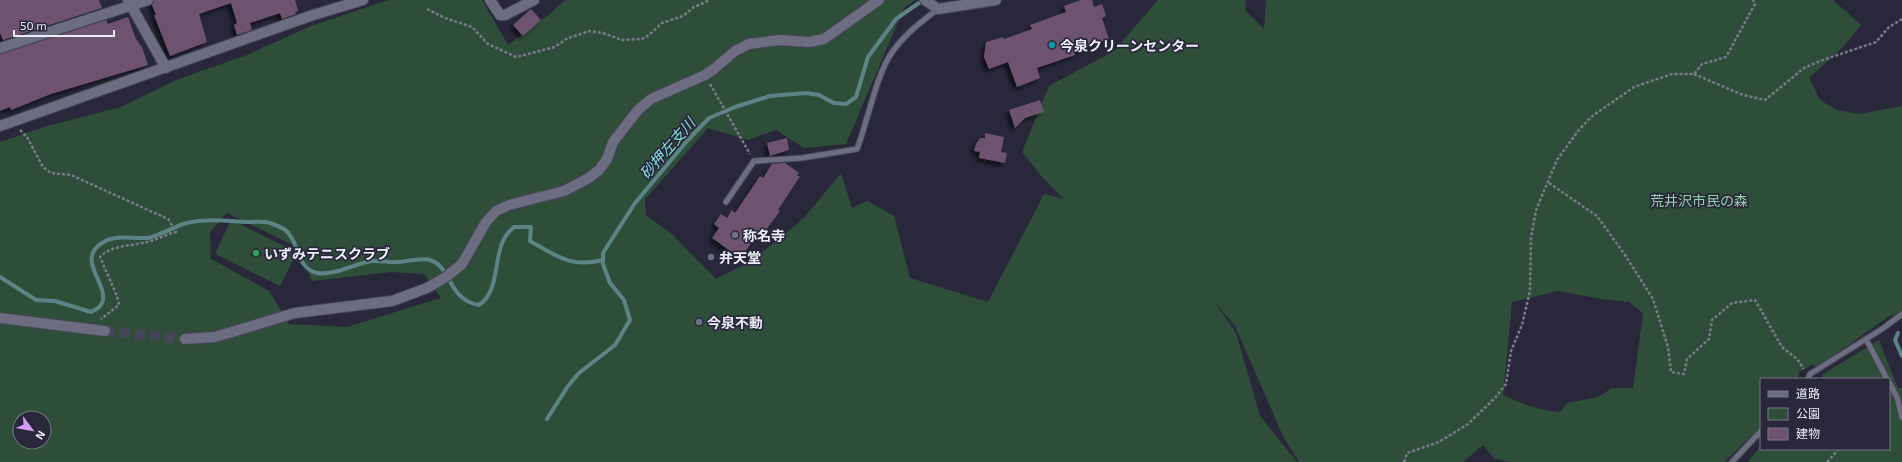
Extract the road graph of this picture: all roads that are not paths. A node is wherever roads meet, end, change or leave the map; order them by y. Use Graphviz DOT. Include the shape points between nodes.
graph roads {
  1 [pos="148,0"];
  2 [pos="362,0"];
  3 [pos="490,0"];
  4 [pos="534,0"];
  5 [pos="879,0"];
  6 [pos="925,0"];
  7 [pos="996,0"];
  8 [pos="130,3"];
  9 [pos="938,9"];
  10 [pos="0,48"];
  11 [pos="166,68"];
  12 [pos="0,126"];
  13 [pos="726,202"];
  14 [pos="1902,314"];
  15 [pos="0,318"];
  16 [pos="105,331"];
  17 [pos="185,339"];
  18 [pos="1866,339"];
  19 [pos="1809,377"];
  20 [pos="1886,378"];
  21 [pos="1890,383"];
  22 [pos="1900,396"];
  23 [pos="1902,418"];
  24 [pos="1760,432"];
  25 [pos="1732,462"];
  1 -- 8 [label="street"];
  2 -- 11 [label="street"];
  3 -- 4 [label="street" via="500,15 505,15"];
  5 -- 17 [label="street" via="824,39 749,44 735,51 714,69 646,102 613,142 599,170 564,190 496,211 486,222 462,264 446,278 427,288 392,301 301,312 275,317 215,337"];
  6 -- 9 [label="street"];
  7 -- 9 [label="street"];
  8 -- 10 [label="street"];
  8 -- 11 [label="street"];
  9 -- 13 [label="lane" via="914,28 893,51 884,68 857,150 802,158 754,161"];
  11 -- 12 [label="street"];
  14 -- 18 [label="lane"];
  15 -- 16 [label="street"];
  18 -- 19 [label="lane"];
  18 -- 20 [label="lane"];
  21 -- 22 [label="lane"];
  22 -- 23 [label="lane"];
  24 -- 25 [label="lane"];
}
